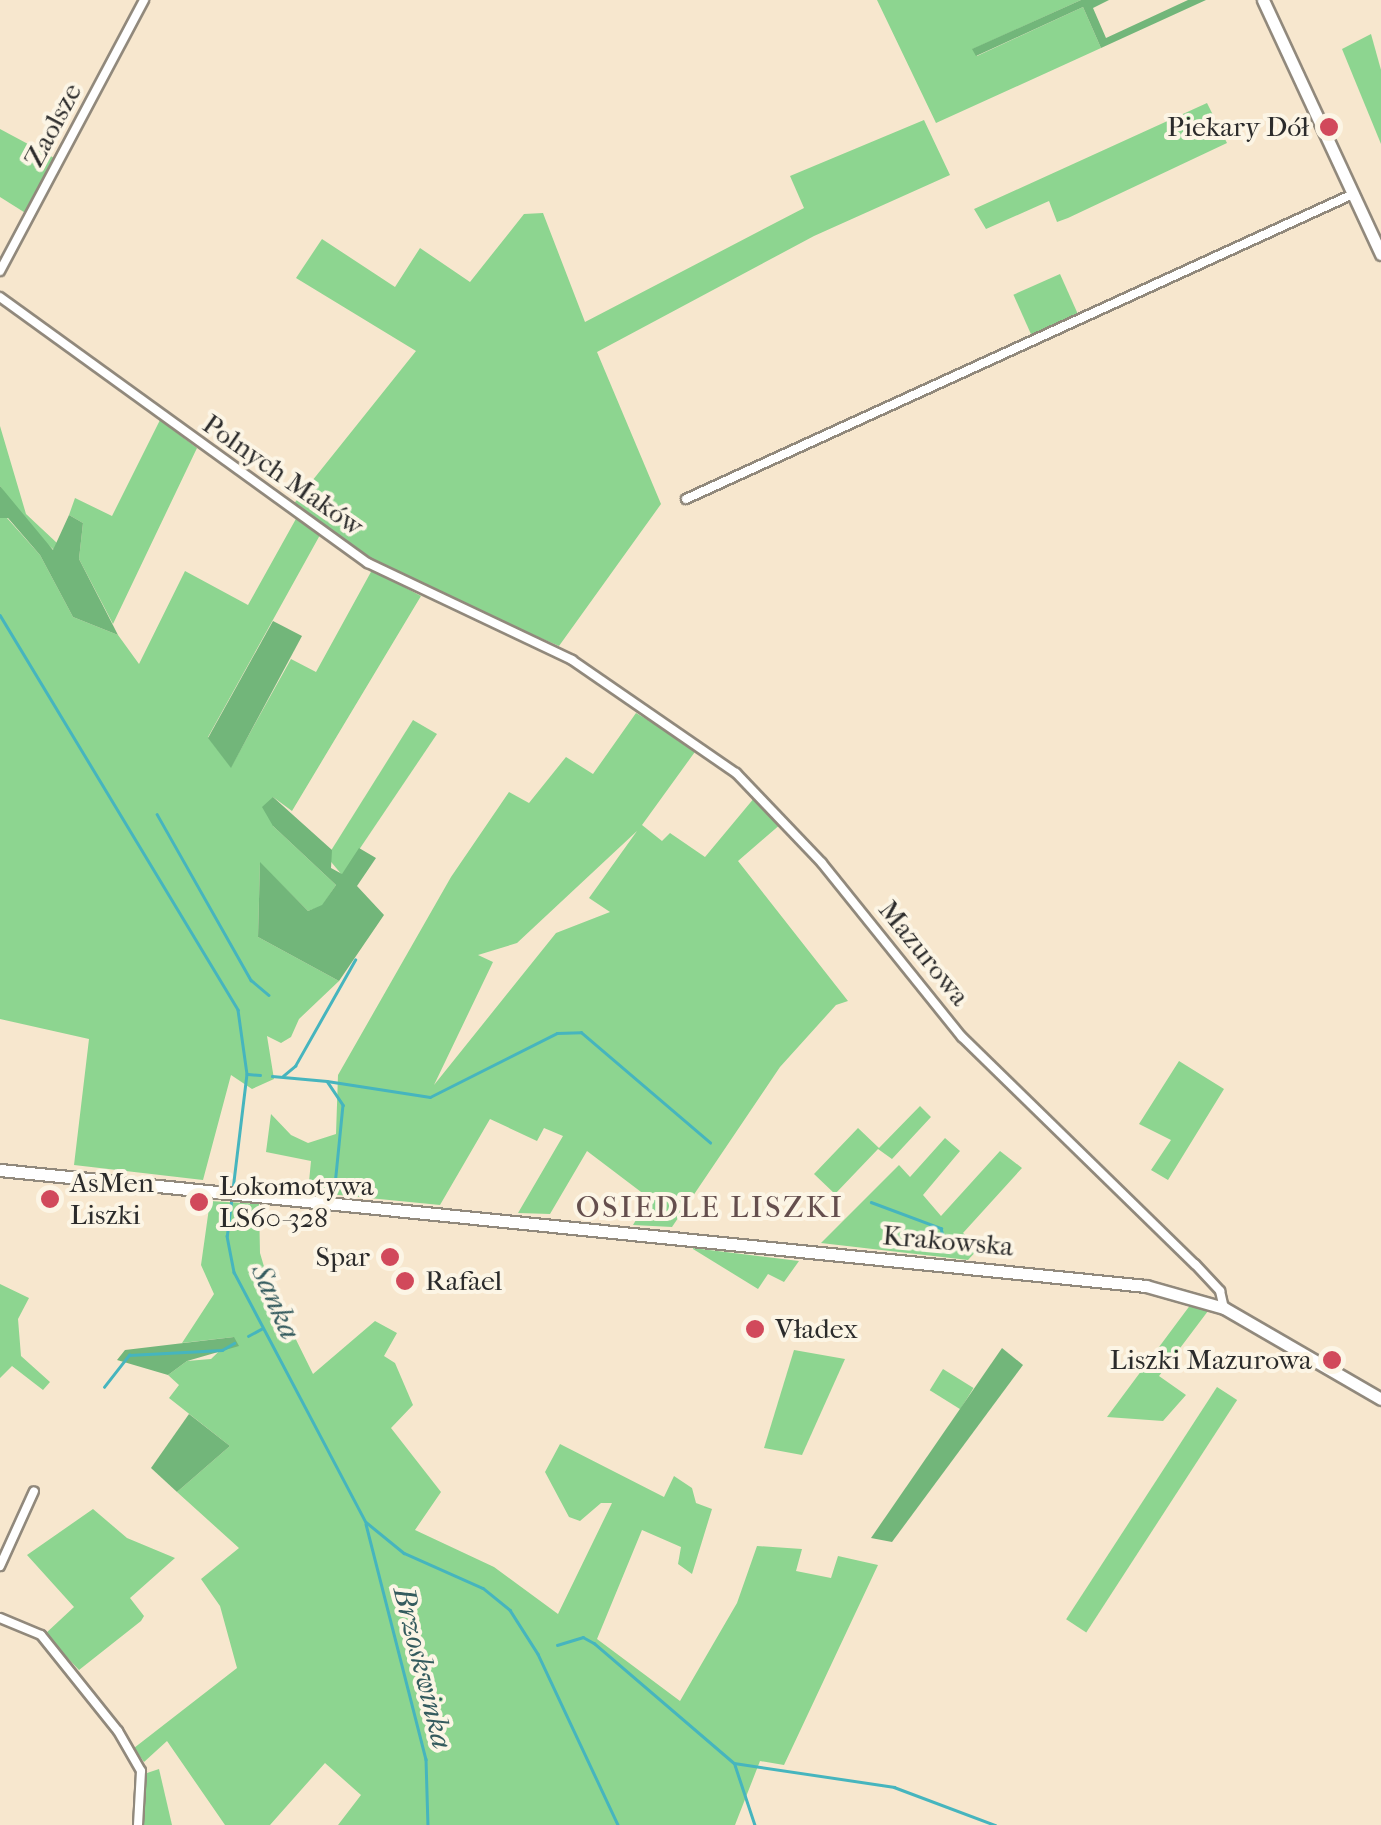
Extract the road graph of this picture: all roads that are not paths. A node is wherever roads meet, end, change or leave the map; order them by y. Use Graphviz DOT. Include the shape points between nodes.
graph roads {
  1 [pos="144,0"];
  2 [pos="1262,0"];
  3 [pos="1354,194"];
  4 [pos="1381,254"];
  5 [pos="0,271"];
  6 [pos="0,297"];
  7 [pos="686,499"];
  8 [pos="561,655"];
  9 [pos="0,1170"];
  10 [pos="1224,1308"];
  11 [pos="1381,1399"];
  12 [pos="34,1491"];
  13 [pos="0,1566"];
  14 [pos="0,1618"];
  15 [pos="138,1825"];
  1 -- 5 [label="street, Zaolsze"];
  2 -- 3 [label="main road"];
  3 -- 4 [label="main road"];
  3 -- 7 [label="street"];
  6 -- 8 [label="street, Polnych Maków" via="368,564"];
  8 -- 10 [label="street, Mazurowa" via="736,772 822,863 962,1037 1195,1264 1220,1291"];
  9 -- 10 [label="main road, Krakowska" via="1146,1286"];
  10 -- 11 [label="main road, Krakowska"];
  12 -- 13 [label="street"];
  14 -- 15 [label="street" via="42,1635 118,1730 140,1772"];
}
